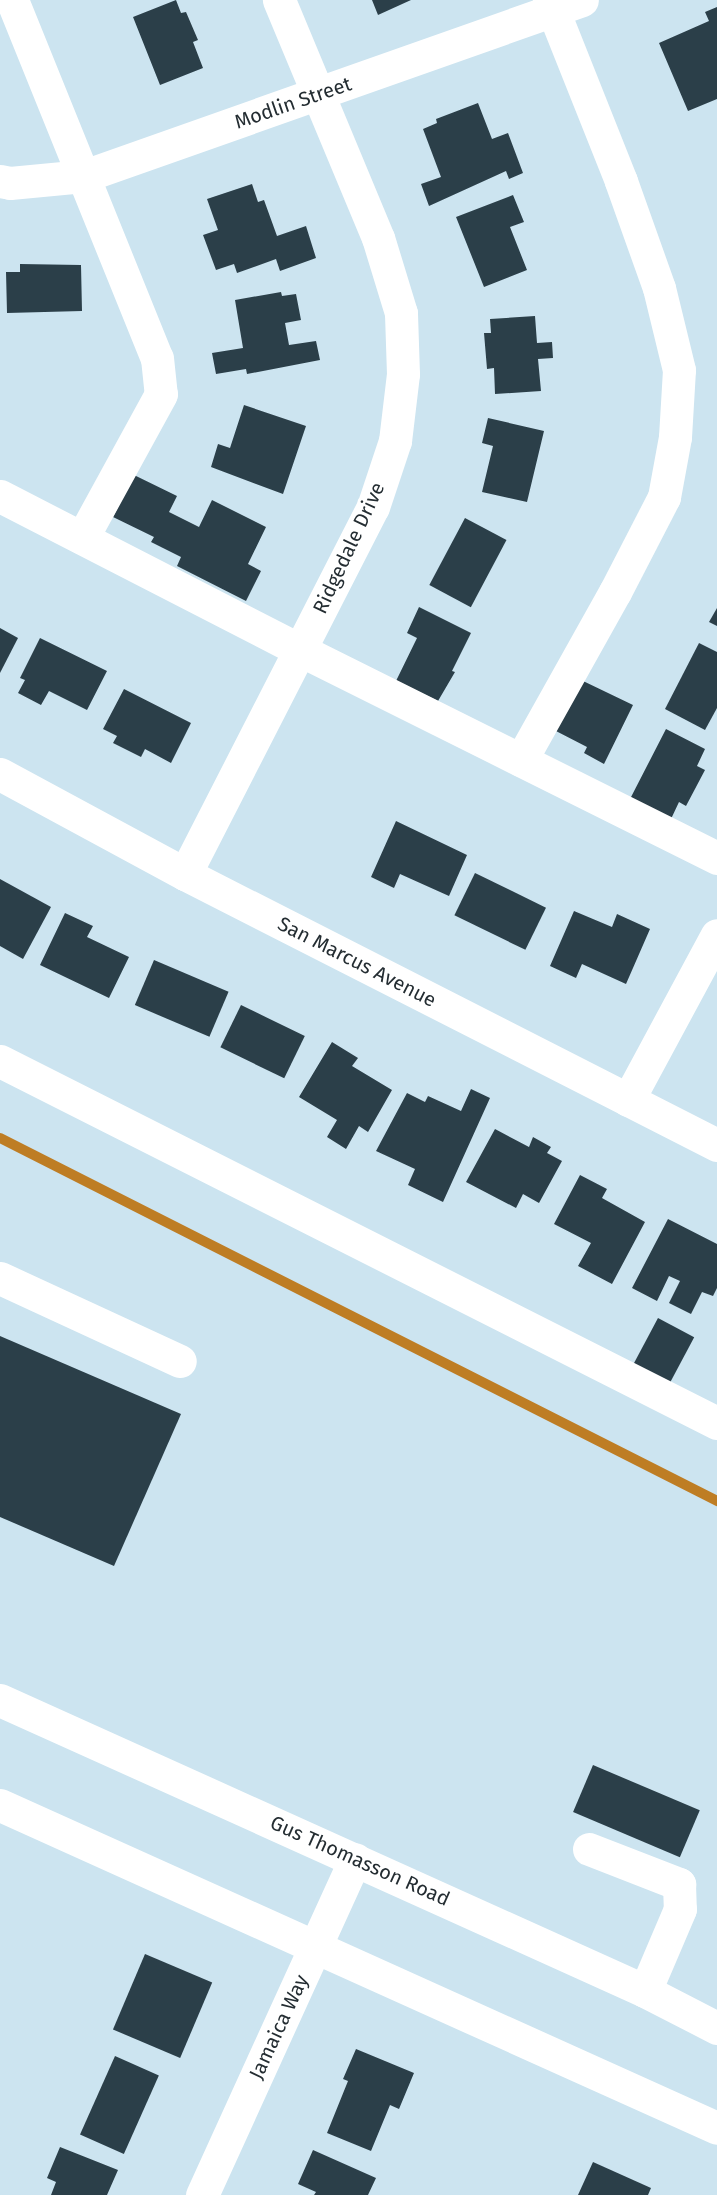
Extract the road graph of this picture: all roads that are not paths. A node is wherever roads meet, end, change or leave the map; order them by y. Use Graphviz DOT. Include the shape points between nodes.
graph roads {
  1 [pos="12,0"];
  2 [pos="279,0"];
  3 [pos="561,3"];
  4 [pos="319,94"];
  5 [pos="84,176"];
  6 [pos="0,181"];
  7 [pos="0,496"];
  8 [pos="82,538"];
  9 [pos="300,650"];
  10 [pos="521,760"];
  11 [pos="0,774"];
  12 [pos="717,858"];
  13 [pos="185,874"];
  14 [pos="717,935"];
  15 [pos="0,1060"];
  16 [pos="628,1100"];
  17 [pos="717,1145"];
  18 [pos="0,1278"];
  19 [pos="180,1361"];
  20 [pos="717,1423"];
  21 [pos="0,1700"];
  22 [pos="0,1805"];
  23 [pos="589,1849"];
  24 [pos="355,1859"];
  25 [pos="315,1948"];
  26 [pos="645,1991"];
  27 [pos="717,2028"];
  28 [pos="717,2128"];
  29 [pos="202,2195"];
  1 -- 5 [label="street"];
  2 -- 4 [label="street, Ridgedale Drive"];
  3 -- 4 [label="street, Modlin Street"];
  3 -- 10 [label="street" via="660,288 680,370 675,437 664,497"];
  4 -- 5 [label="street, Modlin Street"];
  4 -- 9 [label="street, Ridgedale Drive" via="382,249 401,313 403,374 395,441 373,507"];
  5 -- 6 [label="street, Modlin Street"];
  5 -- 8 [label="street" via="157,358 161,393"];
  7 -- 8 [label="street"];
  8 -- 9 [label="street"];
  9 -- 10 [label="street"];
  9 -- 13 [label="street, Ridgedale Drive"];
  10 -- 12 [label="street"];
  11 -- 13 [label="street, San Marcus Avenue"];
  13 -- 16 [label="street, San Marcus Avenue"];
  14 -- 16 [label="street"];
  15 -- 20 [label="street"];
  16 -- 17 [label="street, San Marcus Avenue"];
  18 -- 19 [label="street"];
  21 -- 24 [label="street, Gus Thomasson Road"];
  22 -- 25 [label="street"];
  23 -- 26 [label="street" via="679,1884 680,1909"];
  24 -- 25 [label="street, Jamaica Way"];
  24 -- 26 [label="street, Gus Thomasson Road"];
  25 -- 28 [label="street"];
  25 -- 29 [label="street, Jamaica Way"];
  26 -- 27 [label="street, Gus Thomasson Road"];
}
